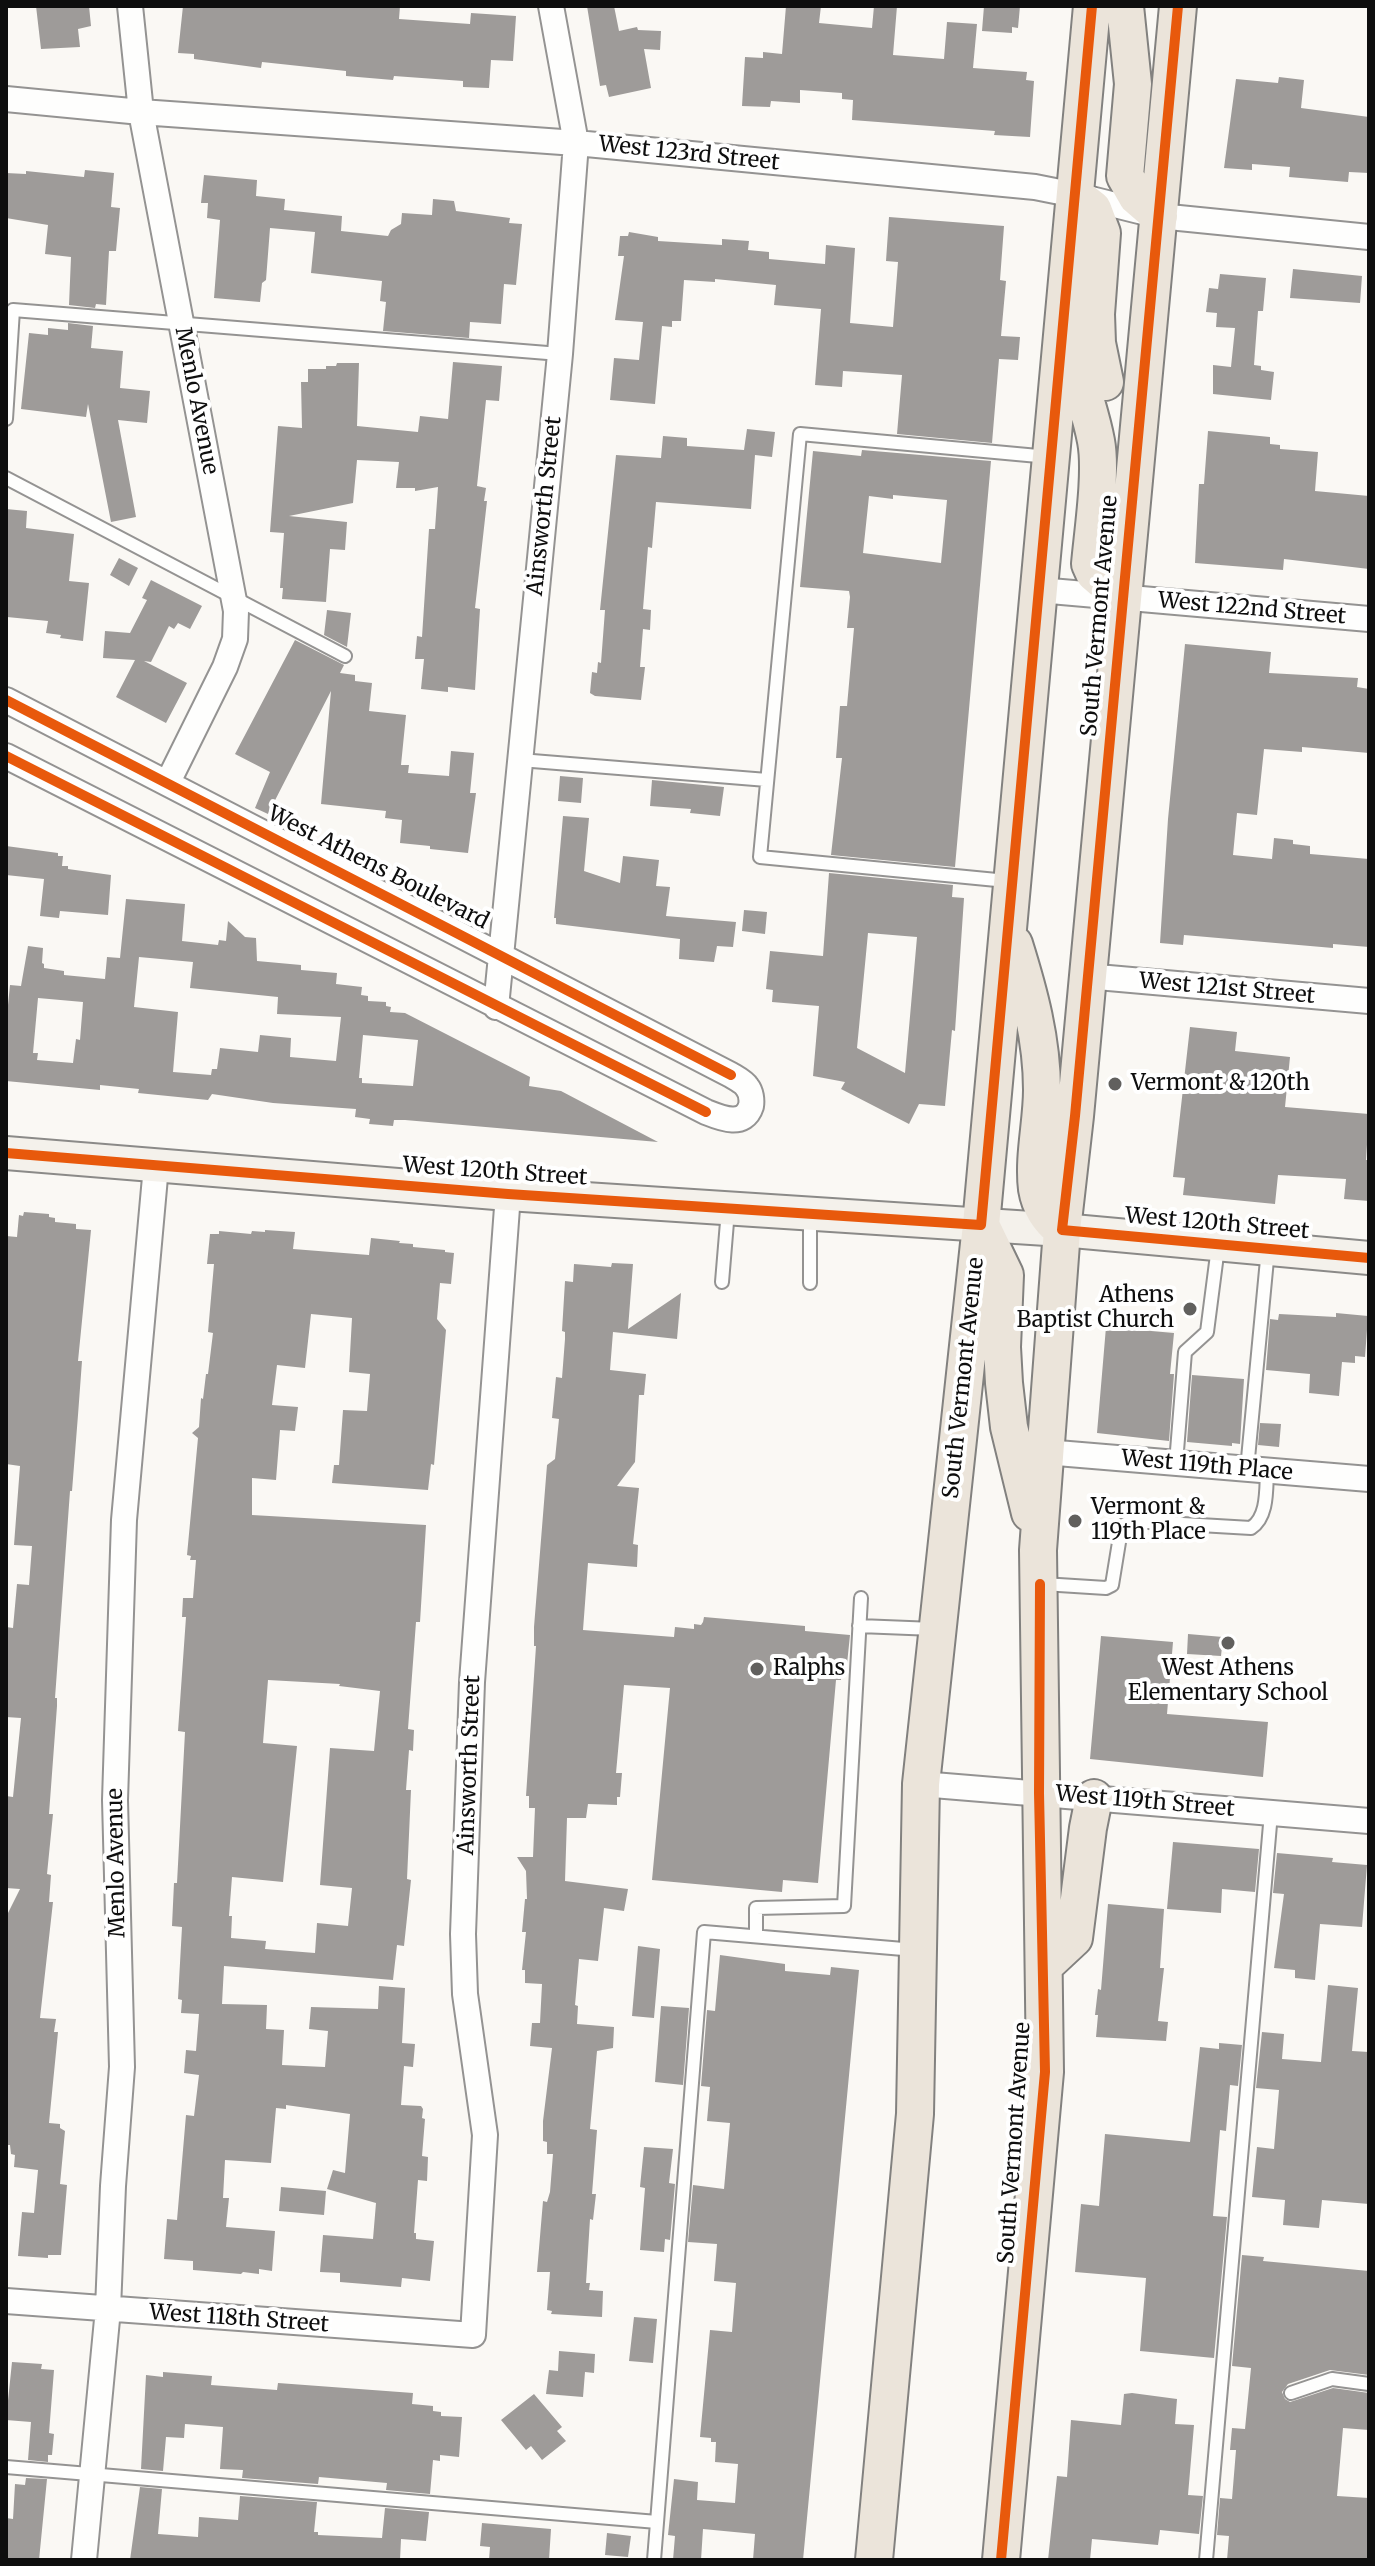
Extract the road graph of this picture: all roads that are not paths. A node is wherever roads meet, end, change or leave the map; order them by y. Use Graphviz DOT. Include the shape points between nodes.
graph roads {
  1 [pos="130,6"];
  2 [pos="551,6"];
  3 [pos="1092,6"];
  4 [pos="1125,6"];
  5 [pos="1148,6"];
  6 [pos="1178,6"];
  7 [pos="6,99"];
  8 [pos="1169,99"];
  9 [pos="141,112"];
  10 [pos="576,143"];
  11 [pos="1075,195"];
  12 [pos="1159,216"];
  13 [pos="1369,237"];
  14 [pos="1068,268"];
  15 [pos="181,321"];
  16 [pos="560,354"];
  17 [pos="7,382"];
  18 [pos="6,419"];
  19 [pos="1052,457"];
  20 [pos="6,478"];
  21 [pos="1132,483"];
  22 [pos="1039,590"];
  23 [pos="233,596"];
  24 [pos="1123,598"];
  25 [pos="1369,619"];
  26 [pos="345,656"];
  27 [pos="6,700"];
  28 [pos="6,756"];
  29 [pos="520,760"];
  30 [pos="767,780"];
  31 [pos="168,782"];
  32 [pos="1010,881"];
  33 [pos="1008,926"];
  34 [pos="502,955"];
  35 [pos="1086,976"];
  36 [pos="1369,1001"];
  37 [pos="496,1007"];
  38 [pos="6,1153"];
  39 [pos="156,1166"];
  40 [pos="508,1194"];
  41 [pos="729,1209"];
  42 [pos="810,1212"];
  43 [pos="981,1225"];
  44 [pos="1062,1230"];
  45 [pos="1218,1244"];
  46 [pos="1268,1249"];
  47 [pos="1369,1258"];
  48 [pos="722,1282"];
  49 [pos="810,1283"];
  50 [pos="1045,1452"];
  51 [pos="1176,1463"];
  52 [pos="1257,1470"];
  53 [pos="1369,1479"];
  54 [pos="1039,1567"];
  55 [pos="861,1598"];
  56 [pos="859,1626"];
  57 [pos="937,1629"];
  58 [pos="921,1784"];
  59 [pos="1039,1793"];
  60 [pos="1094,1798"];
  61 [pos="1271,1813"];
  62 [pos="1369,1821"];
  63 [pos="756,1936"];
  64 [pos="918,1950"];
  65 [pos="1044,1966"];
  66 [pos="6,2301"];
  67 [pos="108,2309"];
  68 [pos="473,2335"];
  69 [pos="1369,2384"];
  70 [pos="1291,2393"];
  71 [pos="6,2467"];
  72 [pos="92,2475"];
  73 [pos="657,2522"];
  74 [pos="84,2560"];
  75 [pos="654,2560"];
  76 [pos="874,2560"];
  77 [pos="1001,2560"];
  78 [pos="1206,2560"];
  1 -- 9 [label="street, Menlo Avenue"];
  2 -- 10 [label="street, Ainsworth Street"];
  3 -- 11 [label="main road, South Vermont Avenue"];
  4 -- 12 [label="main road" via="1133,84 1125,176 1137,197"];
  5 -- 8 [label="main road"];
  6 -- 8 [label="main road, South Vermont Avenue"];
  7 -- 9 [label="street, West 123rd Street"];
  8 -- 12 [label="main road, South Vermont Avenue"];
  9 -- 10 [label="street, West 123rd Street"];
  9 -- 15 [label="street, Menlo Avenue"];
  10 -- 11 [label="street, West 123rd Street"];
  10 -- 16 [label="street, Ainsworth Street"];
  11 -- 12 [label="street, West 123rd Street"];
  11 -- 14 [label="main road, South Vermont Avenue"];
  11 -- 21 [label="main road" via="1093,209 1102,233 1097,343"];
  12 -- 13 [label="street, West 123rd Street"];
  12 -- 21 [label="main road, South Vermont Avenue"];
  14 -- 19 [label="main road, South Vermont Avenue"];
  14 -- 24 [label="main road" via="1075,364 1097,444 1090,564"];
  15 -- 16 [label="lane"];
  15 -- 17 [label="lane" via="13,310"];
  15 -- 23 [label="street, Menlo Avenue"];
  16 -- 29 [label="street, Ainsworth Street"];
  17 -- 18 [label="lane"];
  19 -- 22 [label="main road, South Vermont Avenue"];
  19 -- 30 [label="lane" via="800,434"];
  20 -- 23 [label="lane"];
  21 -- 24 [label="main road, South Vermont Avenue"];
  22 -- 24 [label="street, West 122nd Street"];
  22 -- 32 [label="main road, South Vermont Avenue"];
  23 -- 26 [label="lane"];
  23 -- 31 [label="street, Menlo Avenue" via="235,639"];
  24 -- 25 [label="street, West 122nd Street"];
  24 -- 35 [label="main road, South Vermont Avenue"];
  27 -- 31 [label="street, West Athens Boulevard"];
  28 -- 37 [label="street, West Athens Boulevard"];
  29 -- 30 [label="lane"];
  29 -- 34 [label="street, Ainsworth Street"];
  30 -- 32 [label="lane" via="760,857"];
  31 -- 34 [label="street, West Athens Boulevard"];
  32 -- 33 [label="main road, South Vermont Avenue"];
  33 -- 43 [label="main road, South Vermont Avenue"];
  33 -- 44 [label="main road" via="1034,1011 1040,1054 1037,1188 1049,1220"];
  34 -- 37 [label="street, Ainsworth Street"];
  34 -- 37 [label="street, West Athens Boulevard" via="731,1075 747,1087 750,1108 745,1117 721,1119"];
  35 -- 36 [label="street, West 121st Street"];
  35 -- 44 [label="main road, South Vermont Avenue"];
  38 -- 39 [label="street, West 120th Street"];
  39 -- 40 [label="street, West 120th Street"];
  39 -- 67 [label="street, Menlo Avenue" via="124,1520 115,1800 122,2067"];
  40 -- 41 [label="street, West 120th Street"];
  40 -- 68 [label="street, Ainsworth Street" via="472,1682 463,1934 465,1994 485,2135"];
  41 -- 42 [label="street, West 120th Street"];
  41 -- 48 [label="lane"];
  42 -- 43 [label="street, West 120th Street"];
  42 -- 49 [label="lane"];
  43 -- 44 [label="street, West 120th Street"];
  43 -- 54 [label="main road" via="1005,1275 1002,1347 1009,1427"];
  43 -- 57 [label="main road, South Vermont Avenue"];
  44 -- 45 [label="street, West 120th Street"];
  44 -- 50 [label="main road, South Vermont Avenue"];
  45 -- 46 [label="street, West 120th Street"];
  45 -- 51 [label="lane" via="1207,1332 1185,1352"];
  46 -- 47 [label="street, West 120th Street"];
  46 -- 52 [label="lane"];
  50 -- 51 [label="street, West 119th Place"];
  50 -- 54 [label="main road, South Vermont Avenue"];
  51 -- 52 [label="street, West 119th Place"];
  52 -- 53 [label="street, West 119th Place"];
  52 -- 54 [label="lane" via="1262,1516 1251,1528 1131,1521 1121,1530 1112,1585 1106,1588"];
  54 -- 59 [label="main road, South Vermont Avenue"];
  55 -- 56 [label="lane"];
  56 -- 57 [label="lane"];
  56 -- 63 [label="lane" via="844,1906 756,1908"];
  57 -- 58 [label="main road, South Vermont Avenue"];
  58 -- 59 [label="street, West 119th Street"];
  58 -- 64 [label="main road, South Vermont Avenue"];
  59 -- 60 [label="street, West 119th Street"];
  59 -- 65 [label="main road, South Vermont Avenue"];
  60 -- 61 [label="street, West 119th Street"];
  60 -- 65 [label="main road" via="1074,1938"];
  61 -- 62 [label="street, West 119th Street"];
  61 -- 78 [label="lane"];
  63 -- 64 [label="lane"];
  63 -- 73 [label="lane" via="704,1932"];
  64 -- 76 [label="main road, South Vermont Avenue" via="915,2114"];
  65 -- 77 [label="main road, South Vermont Avenue" via="1045,2072"];
  66 -- 67 [label="street, West 118th Street"];
  67 -- 68 [label="street, West 118th Street"];
  67 -- 72 [label="street, Menlo Avenue"];
  69 -- 70 [label="lane" via="1332,2379"];
  71 -- 72 [label="lane"];
  72 -- 73 [label="lane"];
  72 -- 74 [label="street, Menlo Avenue"];
  73 -- 75 [label="lane"];
}
